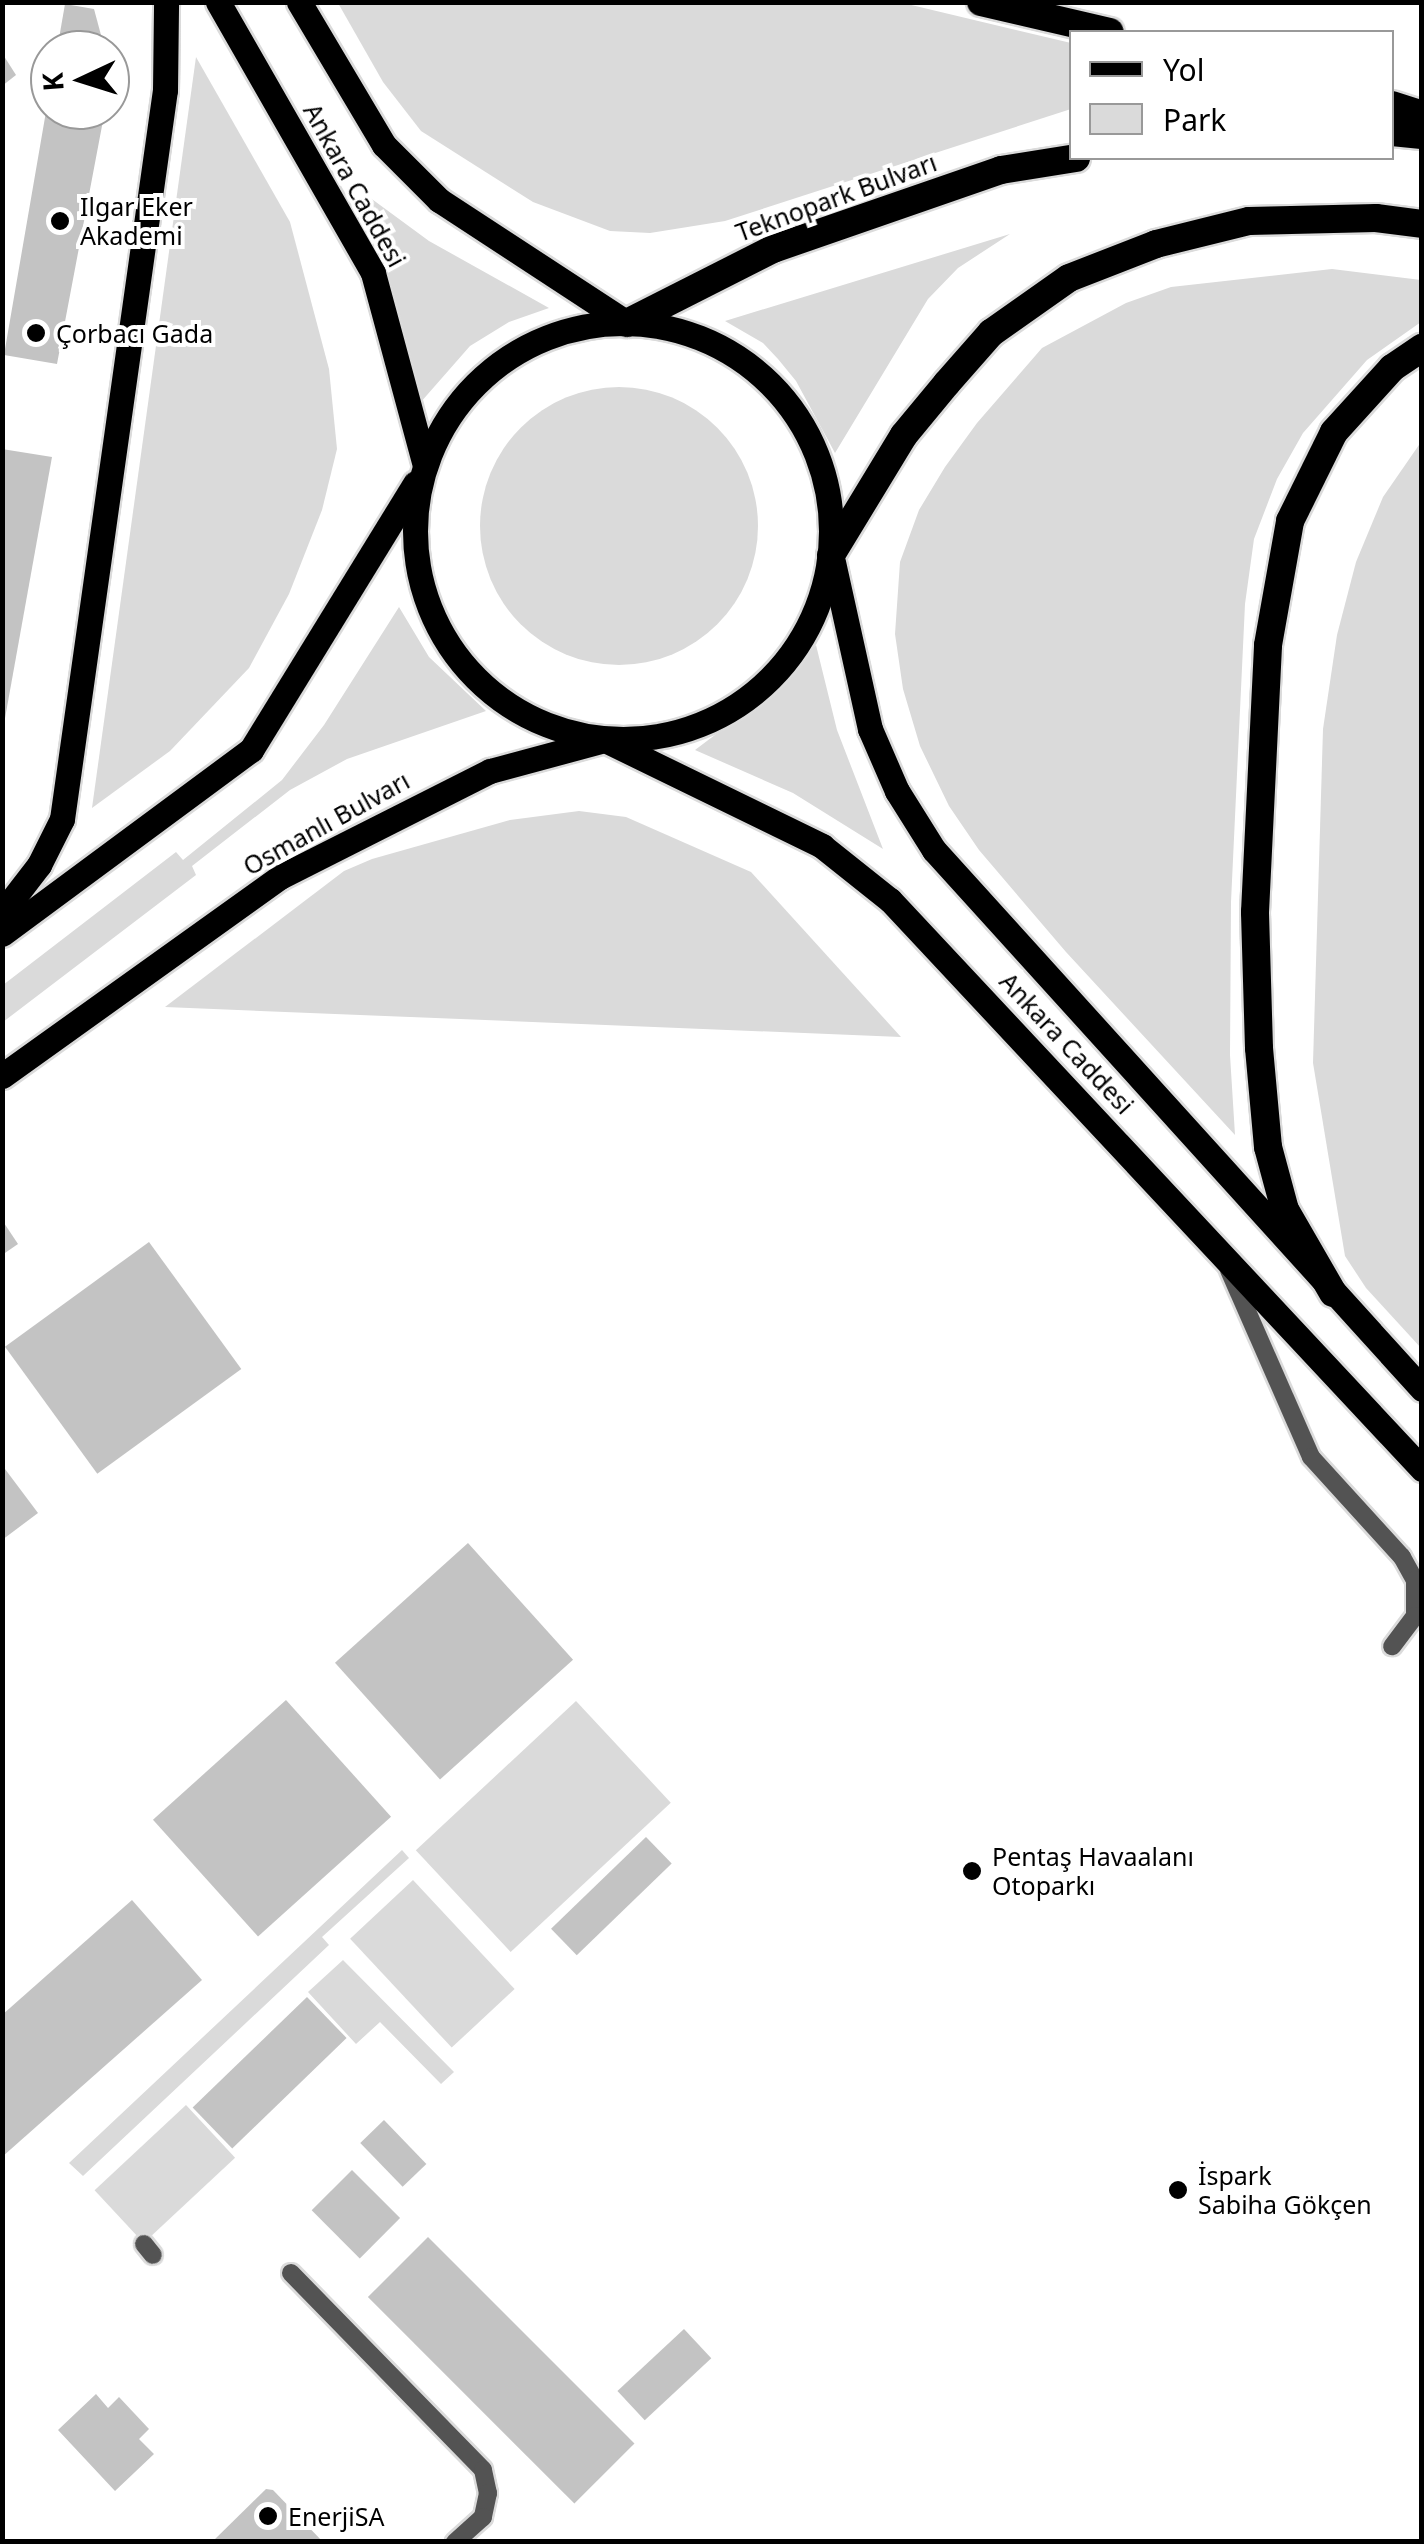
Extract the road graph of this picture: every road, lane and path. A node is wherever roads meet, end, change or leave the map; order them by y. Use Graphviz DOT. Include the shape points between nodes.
graph roads {
  1 [pos="166,2"];
  2 [pos="218,2"];
  3 [pos="299,2"];
  4 [pos="981,2"];
  5 [pos="1101,30"];
  6 [pos="1394,106"];
  7 [pos="1422,115"];
  8 [pos="1394,132"];
  9 [pos="1422,135"];
  10 [pos="1069,159"];
  11 [pos="1422,224"];
  12 [pos="627,322"];
  13 [pos="1422,348"];
  14 [pos="425,466"];
  15 [pos="831,555"];
  16 [pos="606,740"];
  17 [pos="2,913"];
  18 [pos="2,934"];
  19 [pos="2,1076"];
  20 [pos="1221,1252"];
  21 [pos="1333,1293"];
  22 [pos="1422,1389"];
  23 [pos="1422,1468"];
  24 [pos="1392,1646"];
  25 [pos="292,2273"];
  26 [pos="455,2542"];
  1 -- 17 [label="main road" via="165,90 62,819"];
  2 -- 14 [label="main road, Ankara Caddesi" via="374,273"];
  3 -- 12 [label="main road, Ankara Caddesi" via="384,145 425,186"];
  4 -- 5 [label="highway"];
  6 -- 7 [label="highway"];
  8 -- 9 [label="highway"];
  10 -- 12 [label="highway, Teknopark Bulvarı" via="1001,170 772,249"];
  11 -- 15 [label="highway" via="1376,218 1250,221 1156,244 1069,278 991,333 947,382 904,435"];
  12 -- 14 [label="main road" via="543,338 492,368 452,412"];
  12 -- 15 [label="main road" via="698,335 734,353 792,406 826,476"];
  13 -- 21 [label="highway" via="1392,368 1334,432 1290,521 1268,645 1255,912 1266,1127 1285,1210"];
  14 -- 16 [label="main road" via="416,504 418,567 427,600 460,660 510,706 540,722"];
  14 -- 18 [label="main road" via="251,750"];
  15 -- 16 [label="main road" via="814,617 779,670 729,712 670,735"];
  15 -- 21 [label="main road, Ankara Caddesi" via="870,728 897,792 934,850"];
  16 -- 19 [label="main road, Osmanlı Bulvarı" via="490,771 280,877"];
  16 -- 20 [label="main road, Ankara Caddesi" via="822,846 890,900"];
  20 -- 23 [label="main road, Ankara Caddesi"];
  20 -- 24 [label="lane" via="1311,1457 1415,1580 1415,1616"];
  21 -- 22 [label="main road, Ankara Caddesi"];
  25 -- 26 [label="lane" via="483,2470 484,2518"];
}
